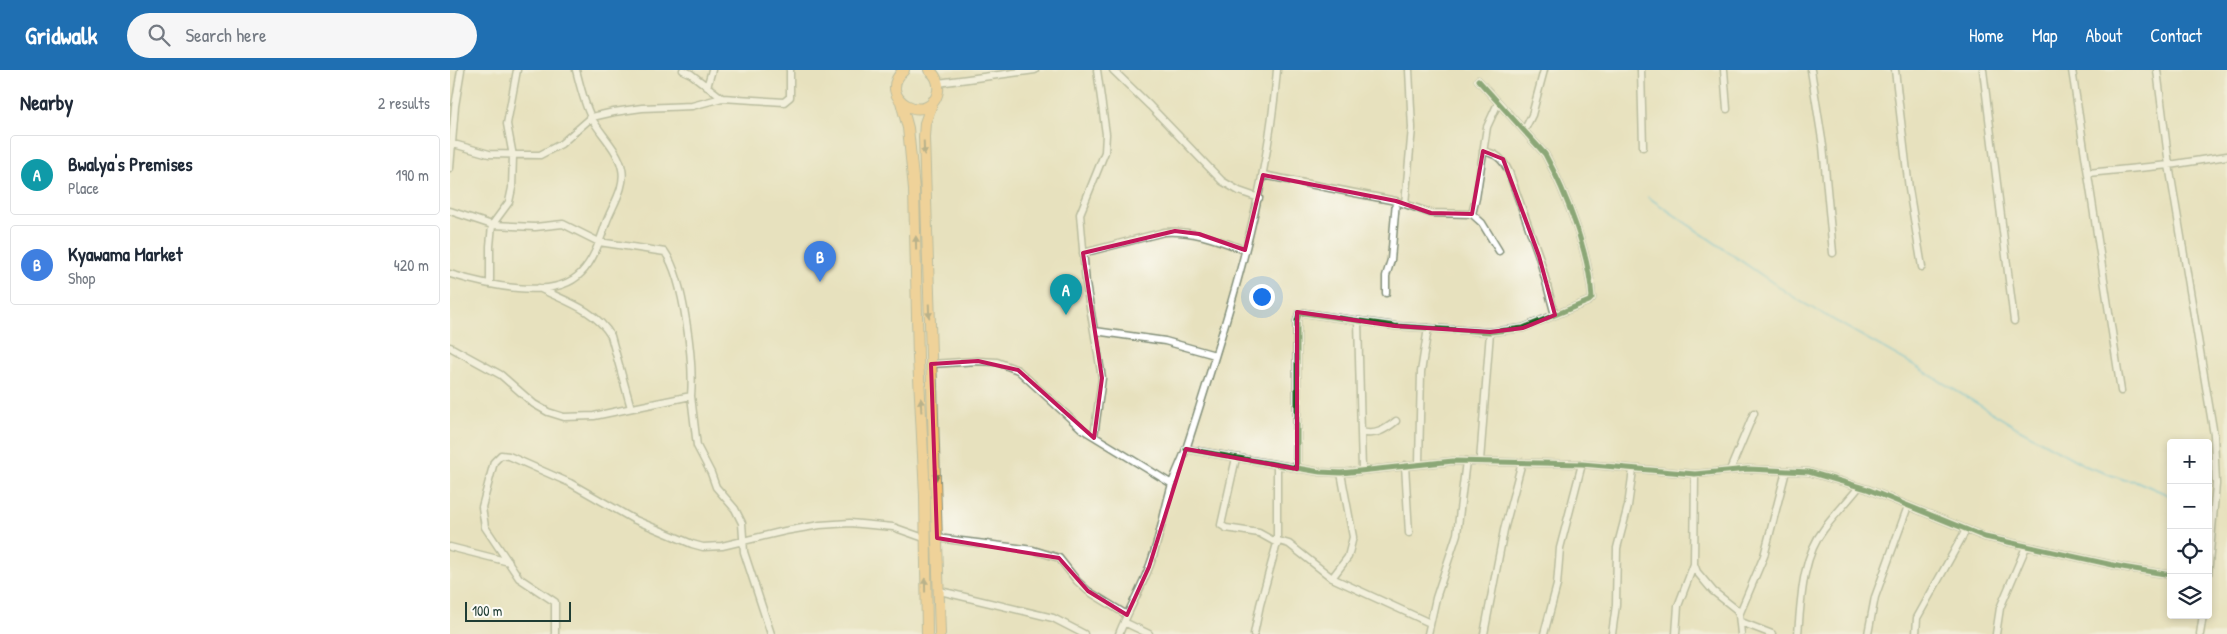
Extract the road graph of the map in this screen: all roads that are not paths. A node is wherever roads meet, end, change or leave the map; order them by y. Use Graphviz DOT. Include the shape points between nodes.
graph roads {
  1 [pos="517,70"];
  2 [pos="576,70"];
  3 [pos="683,70"];
  4 [pos="712,70"];
  5 [pos="790,70"];
  6 [pos="904,70"];
  7 [pos="1035,70"];
  8 [pos="1097,70"];
  9 [pos="1113,70"];
  10 [pos="1277,70"];
  11 [pos="1409,70"];
  12 [pos="1544,70"];
  13 [pos="1641,70"];
  14 [pos="1724,70"];
  15 [pos="1811,70"];
  16 [pos="1895,70"];
  17 [pos="1984,70"];
  18 [pos="2072,70"];
  19 [pos="2157,70"];
  20 [pos="458,71"];
  21 [pos="931,71"];
  22 [pos="1478,80"];
  23 [pos="938,83"];
  24 [pos="707,87"];
  25 [pos="722,98"];
  26 [pos="933,101"];
  27 [pos="902,102"];
  28 [pos="1498,103"];
  29 [pos="1726,109"];
  30 [pos="592,117"];
  31 [pos="1524,131"];
  32 [pos="451,144"];
  33 [pos="1643,146"];
  34 [pos="1483,151"];
  35 [pos="513,156"];
  36 [pos="2227,156"];
  37 [pos="2169,165"];
  38 [pos="450,168"];
  39 [pos="2088,173"];
  40 [pos="1263,175"];
  41 [pos="1259,198"];
  42 [pos="1396,201"];
  43 [pos="1404,204"];
  44 [pos="450,211"];
  45 [pos="1472,214"];
  46 [pos="492,225"];
  47 [pos="599,242"];
  48 [pos="1245,250"];
  49 [pos="1499,251"];
  50 [pos="1083,252"];
  51 [pos="1832,254"];
  52 [pos="1922,267"];
  53 [pos="450,274"];
  54 [pos="490,284"];
  55 [pos="538,288"];
  56 [pos="1386,293"];
  57 [pos="1555,315"];
  58 [pos="1358,321"];
  59 [pos="2014,321"];
  60 [pos="1428,328"];
  61 [pos="1095,331"];
  62 [pos="1490,332"];
  63 [pos="450,347"];
  64 [pos="1215,355"];
  65 [pos="931,364"];
  66 [pos="2122,391"];
  67 [pos="690,396"];
  68 [pos="631,408"];
  69 [pos="1754,413"];
  70 [pos="1396,421"];
  71 [pos="1361,432"];
  72 [pos="1094,436"];
  73 [pos="1186,449"];
  74 [pos="1236,458"];
  75 [pos="1466,461"];
  76 [pos="1480,461"];
  77 [pos="1522,462"];
  78 [pos="1419,463"];
  79 [pos="1582,464"];
  80 [pos="1277,465"];
  81 [pos="1404,465"];
  82 [pos="1298,469"];
  83 [pos="1362,470"];
  84 [pos="1632,470"];
  85 [pos="1730,470"];
  86 [pos="1786,471"];
  87 [pos="1341,473"];
  88 [pos="1695,474"];
  89 [pos="1172,484"];
  90 [pos="1859,486"];
  91 [pos="1908,506"];
  92 [pos="1966,530"];
  93 [pos="1409,533"];
  94 [pos="924,538"];
  95 [pos="937,538"];
  96 [pos="742,542"];
  97 [pos="1278,543"];
  98 [pos="2026,546"];
  99 [pos="450,547"];
  100 [pos="509,562"];
  101 [pos="1694,564"];
  102 [pos="2167,574"];
  103 [pos="2208,574"];
  104 [pos="1332,578"];
  105 [pos="940,591"];
  106 [pos="1127,614"];
  107 [pos="1740,619"];
  108 [pos="2202,619"];
  109 [pos="1124,622"];
  110 [pos="1430,623"];
  111 [pos="555,634"];
  112 [pos="771,634"];
  113 [pos="927,634"];
  114 [pos="940,634"];
  115 [pos="1084,634"];
  116 [pos="1118,634"];
  117 [pos="1149,634"];
  118 [pos="1254,634"];
  119 [pos="1428,634"];
  120 [pos="1484,634"];
  121 [pos="1544,634"];
  122 [pos="1612,634"];
  123 [pos="1676,634"];
  124 [pos="1742,634"];
  125 [pos="1772,634"];
  126 [pos="1798,634"];
  127 [pos="1868,634"];
  128 [pos="1916,634"];
  129 [pos="1996,634"];
  130 [pos="2200,634"];
  1 -- 35 [label="street" via="506,124"];
  2 -- 30 [label="street"];
  3 -- 24 [label="street"];
  4 -- 24 [label="street"];
  5 -- 25 [label="street" via="788,100"];
  6 -- 27 [label="highway" via="895,86"];
  7 -- 23 [label="street"];
  8 -- 50 [label="street" via="1106,142 1101,165 1080,214"];
  9 -- 41 [label="street" via="1222,180 1238,191"];
  10 -- 40 [label="street" via="1275,104"];
  11 -- 43 [label="street" via="1412,128"];
  12 -- 31 [label="street" via="1535,106"];
  13 -- 33 [label="street"];
  14 -- 29 [label="street"];
  15 -- 51 [label="street" via="1823,146"];
  16 -- 52 [label="street"];
  17 -- 59 [label="street"];
  18 -- 39 [label="street"];
  19 -- 37 [label="street"];
  20 -- 32 [label="street"];
  21 -- 23 [label="highway"];
  22 -- 28 [label="street"];
  23 -- 26 [label="highway"];
  24 -- 25 [label="street"];
  25 -- 30 [label="street" via="692,106 642,108"];
  26 -- 27 [label="highway" via="918,109"];
  26 -- 65 [label="highway, one-way" via="924,137"];
  94 -- 27 [label="highway, one-way" via="914,189"];
  28 -- 31 [label="street"];
  28 -- 34 [label="street" via="1487,127"];
  30 -- 35 [label="street" via="550,152"];
  30 -- 47 [label="street" via="608,139 622,168 619,192"];
  31 -- 57 [label="street" via="1544,154 1562,188 1590,281 1592,298 1589,301"];
  32 -- 35 [label="street" via="489,154"];
  32 -- 38 [label="street"];
  34 -- 45 [label="street"];
  34 -- 57 [label="street" via="1503,159 1539,256"];
  35 -- 46 [label="street" via="511,195"];
  36 -- 37 [label="street"];
  37 -- 39 [label="street"];
  37 -- 103 [label="street" via="2215,442 2214,519"];
  39 -- 66 [label="street"];
  40 -- 41 [label="street"];
  40 -- 42 [label="street"];
  41 -- 48 [label="street"];
  42 -- 43 [label="street"];
  42 -- 56 [label="street"];
  43 -- 45 [label="street" via="1431,213"];
  44 -- 46 [label="street"];
  45 -- 49 [label="street"];
  46 -- 47 [label="street" via="535,227 563,224"];
  46 -- 54 [label="street"];
  47 -- 55 [label="street" via="586,266 570,282"];
  47 -- 67 [label="street" via="661,251 667,255 684,311 692,372"];
  48 -- 50 [label="street" via="1199,234 1175,231"];
  48 -- 64 [label="street"];
  50 -- 61 [label="street"];
  53 -- 54 [label="street"];
  54 -- 55 [label="street"];
  55 -- 68 [label="street" via="589,312 606,328 613,342"];
  57 -- 62 [label="street" via="1522,328"];
  58 -- 60 [label="street"];
  58 -- 71 [label="street"];
  58 -- 82 [label="street" via="1304,313 1298,316"];
  60 -- 62 [label="street"];
  60 -- 78 [label="street" via="1421,372"];
  61 -- 64 [label="street" via="1166,341"];
  61 -- 72 [label="street" via="1102,378"];
  62 -- 76 [label="street"];
  63 -- 68 [label="street" via="501,374 534,404 548,412 578,417"];
  64 -- 73 [label="street"];
  65 -- 72 [label="street" via="997,362 1018,370 1070,420"];
  65 -- 95 [label="highway, one-way"];
  67 -- 68 [label="street"];
  67 -- 96 [label="street" via="697,446 716,488 739,516"];
  69 -- 85 [label="street"];
  70 -- 71 [label="street" via="1377,433"];
  71 -- 83 [label="street"];
  72 -- 89 [label="street"];
  73 -- 74 [label="street"];
  73 -- 89 [label="street"];
  74 -- 80 [label="street"];
  74 -- 97 [label="street" via="1222,525 1260,533"];
  75 -- 76 [label="street"];
  75 -- 78 [label="street"];
  75 -- 110 [label="street" via="1458,534"];
  76 -- 77 [label="street"];
  77 -- 79 [label="street"];
  77 -- 120 [label="street" via="1504,530"];
  78 -- 81 [label="street"];
  79 -- 84 [label="street"];
  79 -- 121 [label="street" via="1560,548 1557,585"];
  80 -- 82 [label="street"];
  80 -- 97 [label="street"];
  81 -- 83 [label="street"];
  81 -- 93 [label="street"];
  82 -- 87 [label="street"];
  83 -- 87 [label="street"];
  84 -- 88 [label="street"];
  84 -- 122 [label="street" via="1628,506 1617,548"];
  85 -- 86 [label="street"];
  85 -- 88 [label="street"];
  86 -- 90 [label="street" via="1808,472"];
  86 -- 107 [label="street" via="1764,556"];
  87 -- 104 [label="street" via="1353,537 1348,556"];
  88 -- 101 [label="street"];
  89 -- 106 [label="street" via="1149,567"];
  90 -- 91 [label="street"];
  90 -- 126 [label="street" via="1823,529 1812,549 1805,576"];
  91 -- 92 [label="street"];
  91 -- 127 [label="street" via="1875,597"];
  92 -- 98 [label="street" via="2008,544"];
  92 -- 128 [label="street" via="1917,618"];
  94 -- 96 [label="street" via="893,527 850,523 785,531"];
  113 -- 94 [label="highway, one-way"];
  95 -- 105 [label="highway"];
  95 -- 106 [label="street" via="1033,550 1059,558 1088,591"];
  96 -- 100 [label="street" via="712,547 692,544 633,519 570,483 501,455 494,462 482,513 485,527"];
  96 -- 112 [label="street"];
  97 -- 104 [label="street" via="1289,544"];
  97 -- 118 [label="street"];
  98 -- 102 [label="street"];
  98 -- 129 [label="street" via="2000,608"];
  99 -- 100 [label="street"];
  100 -- 111 [label="street" via="523,582 555,602"];
  101 -- 107 [label="street" via="1709,587 1732,605"];
  101 -- 123 [label="street" via="1678,606"];
  104 -- 110 [label="street"];
  105 -- 114 [label="highway"];
  105 -- 115 [label="street" via="1048,616"];
  106 -- 109 [label="street"];
  107 -- 124 [label="street"];
  107 -- 125 [label="street"];
  108 -- 130 [label="street"];
  109 -- 116 [label="street"];
  109 -- 117 [label="street"];
  110 -- 119 [label="street"];
}
